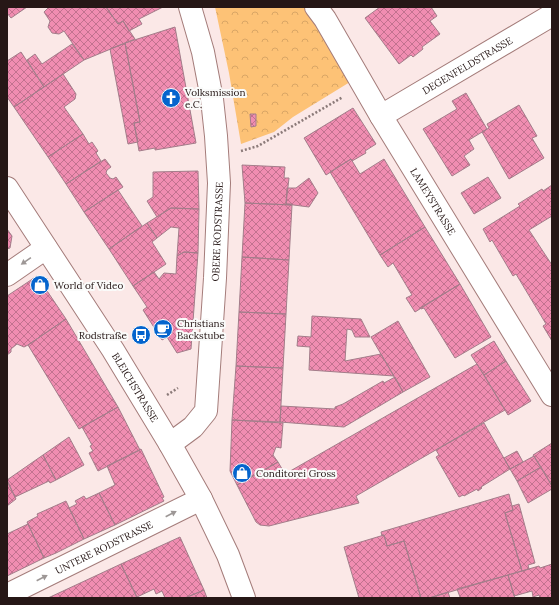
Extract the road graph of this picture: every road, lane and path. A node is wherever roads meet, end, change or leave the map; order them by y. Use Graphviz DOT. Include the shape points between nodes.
graph roads {
  1 [pos="190,7"];
  2 [pos="316,7"];
  3 [pos="552,15"];
  4 [pos="364,85"];
  5 [pos="381,116"];
  6 [pos="218,158"];
  7 [pos="7,188"];
  8 [pos="46,248"];
  9 [pos="7,275"];
  10 [pos="552,395"];
  11 [pos="170,444"];
  12 [pos="201,499"];
  13 [pos="7,595"];
  14 [pos="244,598"];
  1 -- 6 [label="street, OBERE RODSTRASSE" via="203,52 212,99"];
  2 -- 4 [label="street, LAMEYSTRASSE"];
  3 -- 5 [label="street, DEGENFELDSTRASSE"];
  4 -- 5 [label="street, LAMEYSTRASSE"];
  4 -- 6 [label="path" via="258,146"];
  5 -- 10 [label="street, LAMEYSTRASSE"];
  6 -- 11 [label="street, OBERE RODSTRASSE" via="215,278 206,411 193,427"];
  7 -- 8 [label="street, BLEICHSTRASSE"];
  8 -- 9 [label="street, one-way"];
  8 -- 11 [label="street, BLEICHSTRASSE" via="113,350"];
  11 -- 12 [label="street, BLEICHSTRASSE"];
  13 -- 12 [label="street, UNTERE RODSTRASSE, one-way"];
  12 -- 14 [label="street, BLEICHSTRASSE" via="228,555"];
}
